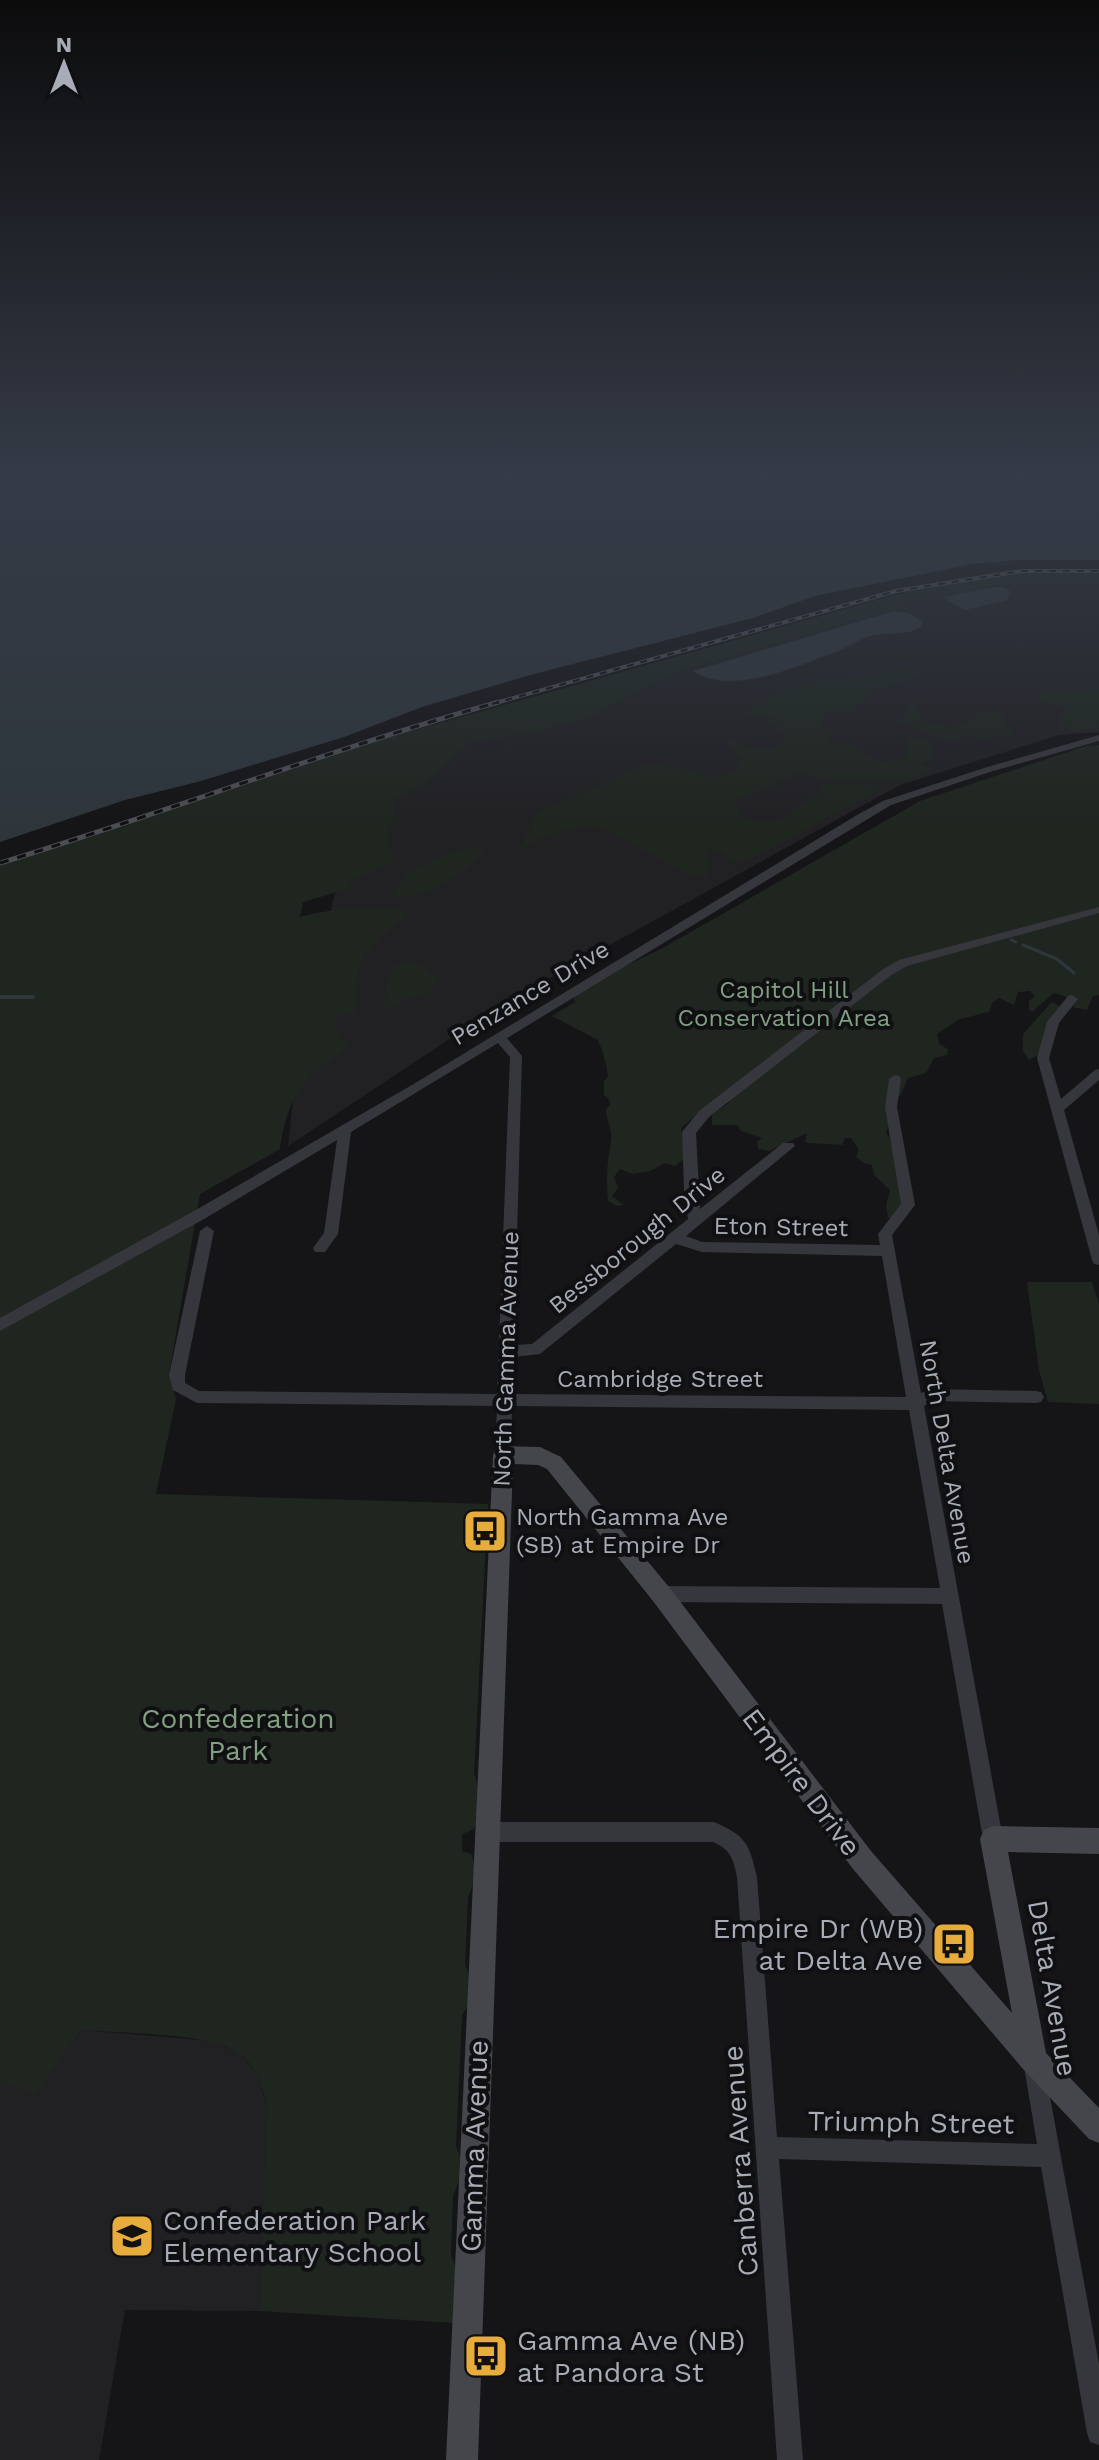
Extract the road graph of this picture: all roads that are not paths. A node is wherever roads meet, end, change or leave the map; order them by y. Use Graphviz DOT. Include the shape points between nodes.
graph roads {
  1 [pos="1099,738"];
  2 [pos="1099,910"];
  3 [pos="1072,999"];
  4 [pos="499,1036"];
  5 [pos="1099,1073"];
  6 [pos="895,1079"];
  7 [pos="1057,1109"];
  8 [pos="345,1129"];
  9 [pos="788,1146"];
  10 [pos="695,1221"];
  11 [pos="207,1231"];
  12 [pos="675,1238"];
  13 [pos="320,1248"];
  14 [pos="888,1251"];
  15 [pos="1099,1260"];
  16 [pos="0,1325"];
  17 [pos="508,1351"];
  18 [pos="1036,1397"];
  19 [pos="506,1402"];
  20 [pos="914,1404"];
  21 [pos="503,1455"];
  22 [pos="661,1594"];
  23 [pos="948,1596"];
  24 [pos="486,1832"];
  25 [pos="993,1839"];
  26 [pos="1099,1841"];
  27 [pos="1033,2059"];
  28 [pos="1099,2129"];
  29 [pos="769,2148"];
  30 [pos="1051,2156"];
  31 [pos="1099,2433"];
  32 [pos="462,2460"];
  33 [pos="790,2460"];
  1 -- 4 [label="street, Penzance Drive" via="887,803"];
  2 -- 10 [label="street" via="903,963 704,1114 689,1132"];
  3 -- 7 [label="street" via="1053,1022 1043,1058"];
  4 -- 8 [label="street, Penzance Drive"];
  4 -- 17 [label="street, North Gamma Avenue" via="516,1056"];
  5 -- 7 [label="street"];
  6 -- 14 [label="street, North Delta Avenue" via="891,1107 908,1205 885,1234"];
  7 -- 15 [label="street"];
  8 -- 13 [label="street" via="331,1234"];
  8 -- 16 [label="street, Penzance Drive"];
  9 -- 10 [label="street, Bessborough Drive"];
  10 -- 12 [label="street, Bessborough Drive"];
  11 -- 19 [label="street, Cambridge Street" via="177,1375 185,1393 209,1398"];
  12 -- 14 [label="street, Eton Street" via="702,1247"];
  12 -- 17 [label="street, Bessborough Drive" via="535,1350"];
  14 -- 20 [label="street, North Delta Avenue"];
  17 -- 19 [label="street, North Gamma Avenue"];
  18 -- 20 [label="street, Cambridge Street" via="932,1395"];
  19 -- 20 [label="street, Cambridge Street"];
  19 -- 21 [label="street, North Gamma Avenue"];
  20 -- 23 [label="street, North Delta Avenue"];
  21 -- 22 [label="street, Empire Drive" via="540,1456 554,1463"];
  21 -- 24 [label="street, North Gamma Avenue"];
  22 -- 23 [label="street"];
  22 -- 27 [label="street, Empire Drive" via="862,1860"];
  23 -- 25 [label="street, North Delta Avenue"];
  24 -- 29 [label="street, Canberra Avenue" via="714,1832 733,1841 743,1859"];
  24 -- 32 [label="street, Gamma Avenue"];
  25 -- 26 [label="street"];
  25 -- 27 [label="street, Delta Avenue"];
  27 -- 28 [label="street, Empire Drive"];
  27 -- 30 [label="street, Delta Avenue"];
  29 -- 30 [label="street, Triumph Street"];
  29 -- 33 [label="street, Canberra Avenue"];
  30 -- 31 [label="street, Delta Avenue"];
}
